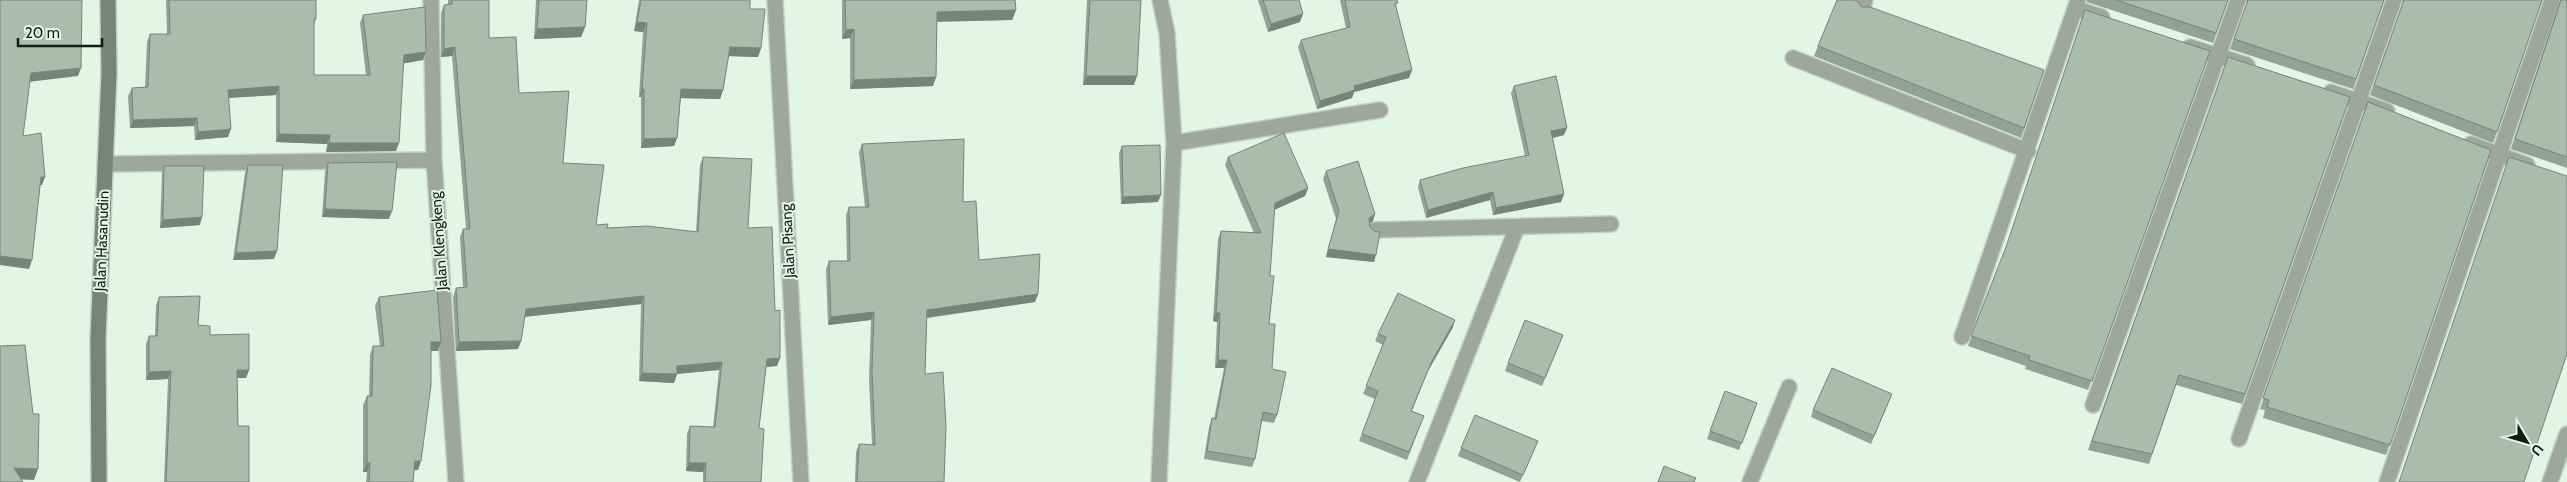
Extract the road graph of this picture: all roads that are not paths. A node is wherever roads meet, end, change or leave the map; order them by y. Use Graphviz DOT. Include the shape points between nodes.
graph roads {
  1 [pos="108,0"];
  2 [pos="431,0"];
  3 [pos="775,0"];
  4 [pos="1160,0"];
  5 [pos="2238,0"];
  6 [pos="2394,0"];
  7 [pos="2552,0"];
  8 [pos="2076,4"];
  9 [pos="2120,23"];
  10 [pos="2174,42"];
  11 [pos="2219,57"];
  12 [pos="1793,58"];
  13 [pos="2257,69"];
  14 [pos="2313,86"];
  15 [pos="2360,101"];
  16 [pos="1380,110"];
  17 [pos="2397,115"];
  18 [pos="2452,137"];
  19 [pos="1174,143"];
  20 [pos="2028,151"];
  21 [pos="2499,155"];
  22 [pos="434,160"];
  23 [pos="105,164"];
  24 [pos="2541,169"];
  25 [pos="1611,224"];
  26 [pos="1517,227"];
  27 [pos="1375,230"];
  28 [pos="1962,337"];
  29 [pos="1789,387"];
  30 [pos="2093,405"];
  31 [pos="2567,434"];
  32 [pos="2239,439"];
  33 [pos="99,482"];
  34 [pos="456,482"];
  35 [pos="801,482"];
  36 [pos="1159,482"];
  37 [pos="1417,482"];
  38 [pos="1750,482"];
  39 [pos="2387,482"];
  40 [pos="2550,482"];
  1 -- 23 [label="main road, Jalan Hasanudin"];
  2 -- 22 [label="street, Jalan Klengkeng"];
  3 -- 35 [label="street, Jalan Pisang"];
  4 -- 19 [label="street" via="1167,34"];
  5 -- 11 [label="street"];
  6 -- 15 [label="street"];
  7 -- 21 [label="street"];
  8 -- 9 [label="street"];
  8 -- 20 [label="street"];
  10 -- 11 [label="street"];
  11 -- 13 [label="street"];
  11 -- 30 [label="street"];
  12 -- 20 [label="street"];
  14 -- 15 [label="street"];
  15 -- 17 [label="street"];
  15 -- 32 [label="street"];
  16 -- 19 [label="street"];
  18 -- 21 [label="street"];
  19 -- 36 [label="street"];
  20 -- 28 [label="street"];
  21 -- 24 [label="street"];
  21 -- 39 [label="street"];
  22 -- 23 [label="street"];
  22 -- 34 [label="street, Jalan Klengkeng"];
  23 -- 33 [label="main road, Jalan Hasanudin" via="98,339"];
  25 -- 26 [label="street"];
  26 -- 27 [label="street"];
  26 -- 37 [label="street"];
  29 -- 38 [label="street"];
  31 -- 40 [label="street"];
}
